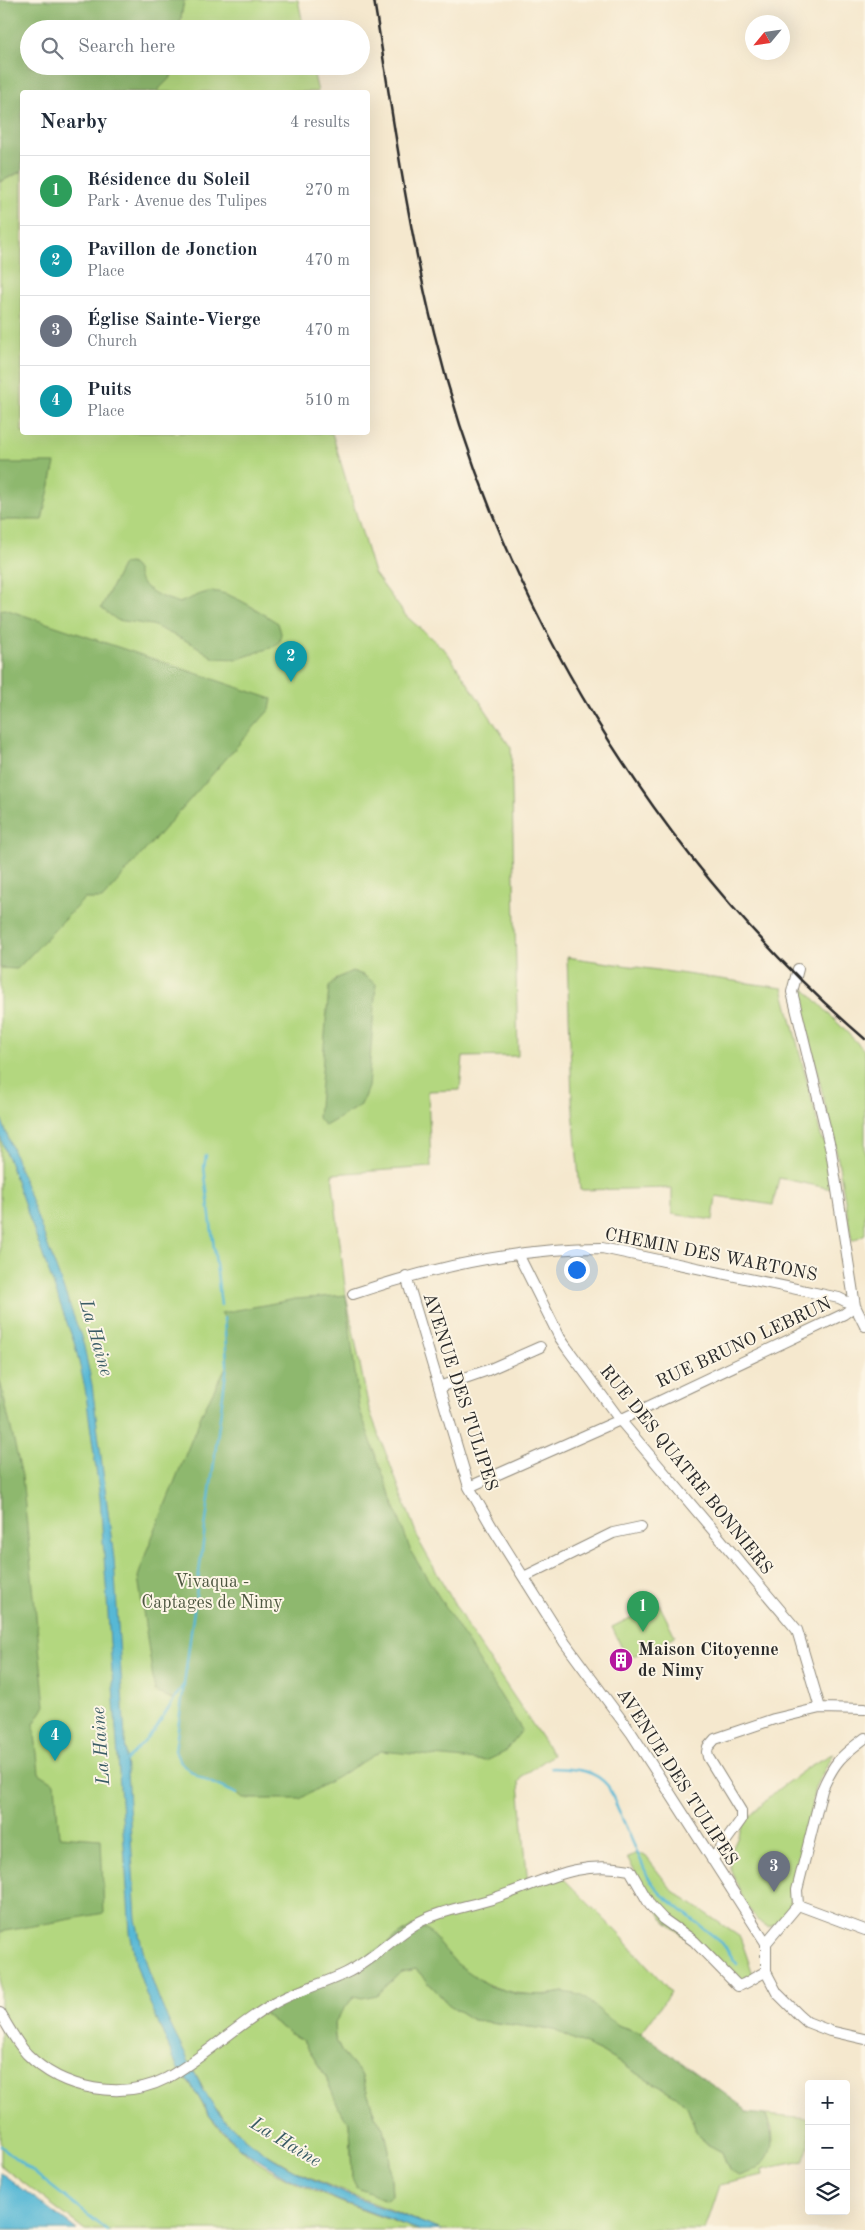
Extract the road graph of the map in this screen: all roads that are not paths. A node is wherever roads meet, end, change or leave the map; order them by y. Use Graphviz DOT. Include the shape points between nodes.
graph roads {
  1 [pos="798,969"];
  2 [pos="518,1254"];
  3 [pos="406,1276"];
  4 [pos="353,1294"];
  5 [pos="855,1306"];
  6 [pos="865,1326"];
  7 [pos="540,1348"];
  8 [pos="439,1387"];
  9 [pos="620,1420"];
  10 [pos="470,1487"];
  11 [pos="641,1526"];
  12 [pos="524,1577"];
  13 [pos="820,1708"];
  14 [pos="865,1709"];
  15 [pos="865,1738"];
  16 [pos="712,1860"];
  17 [pos="798,1904"];
  18 [pos="865,1930"];
  19 [pos="766,1943"];
  20 [pos="766,1972"];
  21 [pos="0,2013"];
  22 [pos="865,2039"];
  1 -- 5 [label="street" via="792,992 830,1151"];
  2 -- 3 [label="street, CHEMIN DES WARTONS"];
  2 -- 5 [label="street, CHEMIN DES WARTONS" via="602,1248 830,1296"];
  2 -- 9 [label="street, RUE DES QUATRE BONNIERS" via="560,1338"];
  3 -- 4 [label="street, CHEMIN DES WARTONS"];
  3 -- 8 [label="street, AVENUE DES TULIPES"];
  5 -- 6 [label="street"];
  5 -- 9 [label="street, RUE BRUNO LEBRUN"];
  7 -- 8 [label="street"];
  8 -- 10 [label="street, AVENUE DES TULIPES"];
  9 -- 10 [label="street, RUE BRUNO LEBRUN"];
  9 -- 13 [label="street, RUE DES QUATRE BONNIERS" via="797,1630"];
  10 -- 12 [label="street, AVENUE DES TULIPES"];
  11 -- 12 [label="street" via="613,1533"];
  12 -- 16 [label="street, AVENUE DES TULIPES" via="565,1643 656,1770"];
  13 -- 14 [label="street"];
  13 -- 16 [label="street" via="719,1737 708,1746 708,1757 741,1811 741,1820"];
  15 -- 17 [label="street" via="841,1756 822,1790 798,1890"];
  16 -- 19 [label="street, AVENUE DES TULIPES"];
  17 -- 18 [label="street"];
  17 -- 19 [label="street"];
  19 -- 20 [label="street"];
  20 -- 21 [label="street" via="738,1986 694,1941 650,1904 630,1870 600,1867 558,1873 494,1898 432,1916 347,1972 271,2005 194,2061 156,2082 127,2089 75,2084 53,2074 27,2054"];
  20 -- 22 [label="street" via="777,1993 808,2022"];
}
